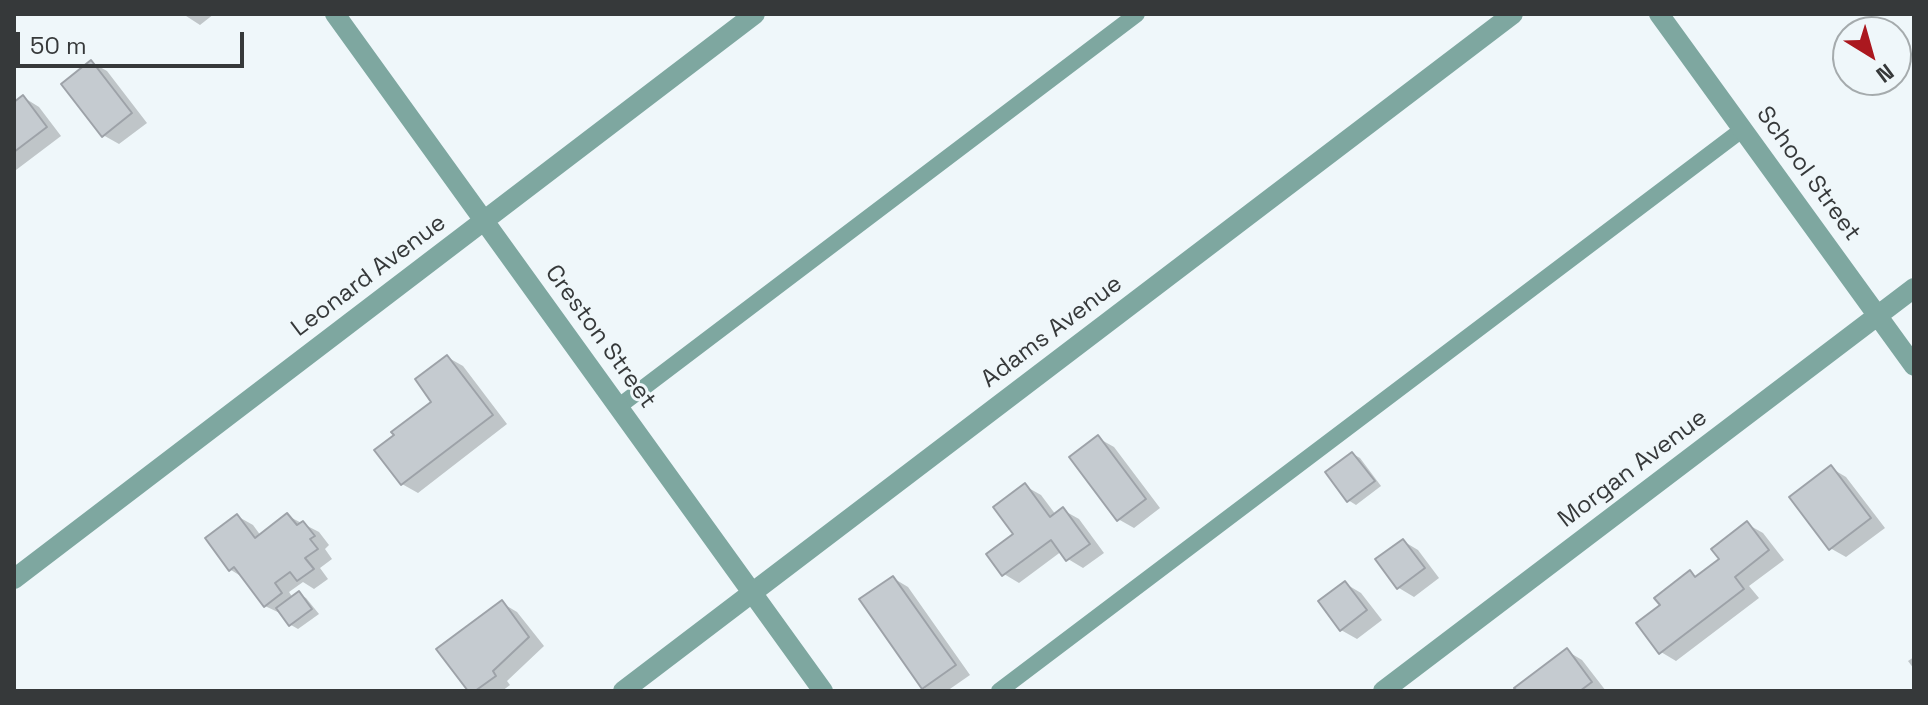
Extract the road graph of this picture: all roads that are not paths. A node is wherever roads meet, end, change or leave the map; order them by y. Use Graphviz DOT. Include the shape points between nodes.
graph roads {
  1 [pos="335,14"];
  2 [pos="755,14"];
  3 [pos="1137,14"];
  4 [pos="1513,14"];
  5 [pos="1659,14"];
  6 [pos="1743,129"];
  7 [pos="484,220"];
  8 [pos="1914,288"];
  9 [pos="1879,315"];
  10 [pos="1914,366"];
  11 [pos="618,407"];
  12 [pos="14,579"];
  13 [pos="753,593"];
  14 [pos="623,691"];
  15 [pos="823,691"];
  16 [pos="999,691"];
  17 [pos="1383,691"];
  1 -- 7 [label="street, Creston Street"];
  2 -- 7 [label="street, Leonard Avenue"];
  3 -- 11 [label="lane"];
  4 -- 13 [label="street, Adams Avenue"];
  5 -- 6 [label="street, School Street"];
  6 -- 9 [label="street, School Street"];
  6 -- 16 [label="lane"];
  7 -- 11 [label="street, Creston Street"];
  7 -- 12 [label="street, Leonard Avenue"];
  8 -- 9 [label="street, Morgan Avenue"];
  9 -- 10 [label="street, School Street"];
  9 -- 17 [label="street, Morgan Avenue"];
  11 -- 13 [label="street, Creston Street"];
  13 -- 14 [label="street, Adams Avenue"];
  13 -- 15 [label="street, Creston Street"];
}
